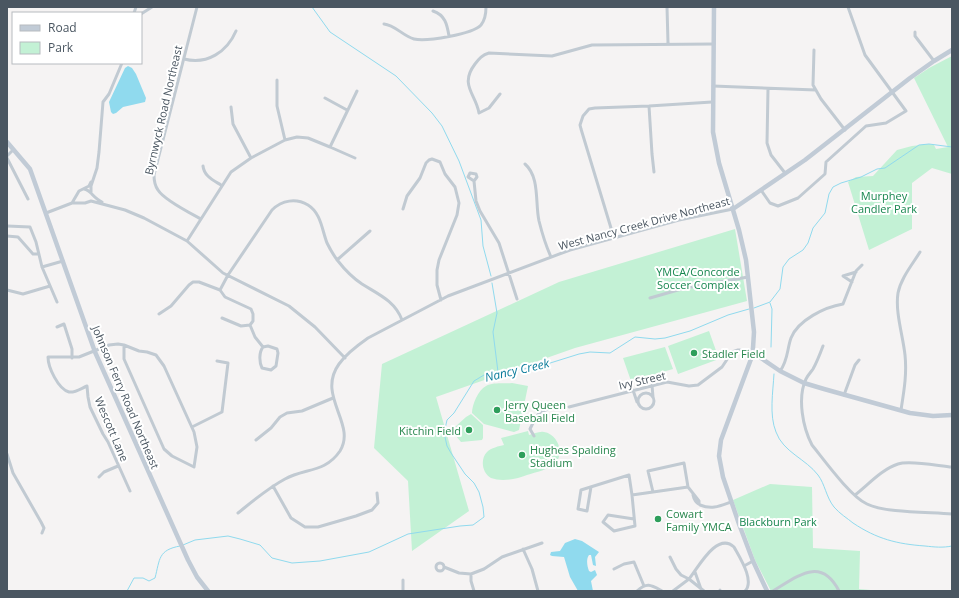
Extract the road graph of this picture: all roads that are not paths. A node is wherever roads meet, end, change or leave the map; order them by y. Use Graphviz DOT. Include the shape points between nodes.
graph roads {
  1 [pos="152,7"];
  2 [pos="197,7"];
  3 [pos="486,7"];
  4 [pos="667,7"];
  5 [pos="714,7"];
  6 [pos="848,7"];
  7 [pos="433,11"];
  8 [pos="142,13"];
  9 [pos="384,24"];
  10 [pos="236,30"];
  11 [pos="915,32"];
  12 [pos="449,36"];
  13 [pos="668,43"];
  14 [pos="714,44"];
  15 [pos="814,50"];
  16 [pos="952,50"];
  17 [pos="184,59"];
  18 [pos="934,61"];
  19 [pos="122,64"];
  20 [pos="277,80"];
  21 [pos="713,86"];
  22 [pos="768,89"];
  23 [pos="816,90"];
  24 [pos="357,91"];
  25 [pos="893,92"];
  26 [pos="500,94"];
  27 [pos="325,98"];
  28 [pos="712,102"];
  29 [pos="650,106"];
  30 [pos="231,107"];
  31 [pos="347,110"];
  32 [pos="845,130"];
  33 [pos="285,140"];
  34 [pos="7,142"];
  35 [pos="330,147"];
  36 [pos="13,150"];
  37 [pos="7,157"];
  38 [pos="251,158"];
  39 [pos="355,158"];
  40 [pos="525,164"];
  41 [pos="203,166"];
  42 [pos="654,172"];
  43 [pos="785,173"];
  44 [pos="94,176"];
  45 [pos="474,181"];
  46 [pos="221,185"];
  47 [pos="84,189"];
  48 [pos="761,190"];
  49 [pos="91,193"];
  50 [pos="28,199"];
  51 [pos="90,201"];
  52 [pos="72,203"];
  53 [pos="107,205"];
  54 [pos="403,209"];
  55 [pos="733,209"];
  56 [pos="46,213"];
  57 [pos="201,219"];
  58 [pos="7,226"];
  59 [pos="370,231"];
  60 [pos="7,236"];
  61 [pos="614,238"];
  62 [pos="187,241"];
  63 [pos="920,252"];
  64 [pos="38,254"];
  65 [pos="551,257"];
  66 [pos="337,260"];
  67 [pos="63,261"];
  68 [pos="862,265"];
  69 [pos="42,267"];
  70 [pos="856,271"];
  71 [pos="508,273"];
  72 [pos="228,275"];
  73 [pos="748,277"];
  74 [pos="852,282"];
  75 [pos="50,286"];
  76 [pos="7,290"];
  77 [pos="220,290"];
  78 [pos="650,298"];
  79 [pos="517,299"];
  80 [pos="441,300"];
  81 [pos="57,302"];
  82 [pos="159,314"];
  83 [pos="222,318"];
  84 [pos="402,320"];
  85 [pos="250,325"];
  86 [pos="57,327"];
  87 [pos="124,345"];
  88 [pos="263,346"];
  89 [pos="823,346"];
  90 [pos="95,352"];
  91 [pos="752,352"];
  92 [pos="72,358"];
  93 [pos="345,358"];
  94 [pos="859,360"];
  95 [pos="217,361"];
  96 [pos="780,371"];
  97 [pos="804,383"];
  98 [pos="652,386"];
  99 [pos="633,390"];
  100 [pos="844,395"];
  101 [pos="333,398"];
  102 [pos="653,399"];
  103 [pos="638,403"];
  104 [pos="563,407"];
  105 [pos="569,407"];
  106 [pos="901,410"];
  107 [pos="952,416"];
  108 [pos="192,427"];
  109 [pos="534,436"];
  110 [pos="256,440"];
  111 [pos="7,454"];
  112 [pos="118,466"];
  113 [pos="952,467"];
  114 [pos="100,477"];
  115 [pos="273,486"];
  116 [pos="591,487"];
  117 [pos="688,488"];
  118 [pos="130,491"];
  119 [pos="653,492"];
  120 [pos="377,493"];
  121 [pos="632,495"];
  122 [pos="855,495"];
  123 [pos="731,502"];
  124 [pos="238,513"];
  125 [pos="952,514"];
  126 [pos="634,518"];
  127 [pos="42,533"];
  128 [pos="542,543"];
  129 [pos="523,549"];
  130 [pos="670,557"];
  131 [pos="753,561"];
  132 [pos="744,566"];
  133 [pos="444,567"];
  134 [pos="614,570"];
  135 [pos="695,572"];
  136 [pos="471,574"];
  137 [pos="689,579"];
  138 [pos="403,580"];
  139 [pos="644,586"];
  140 [pos="703,590"];
  141 [pos="208,591"];
  142 [pos="403,591"];
  143 [pos="474,591"];
  144 [pos="538,591"];
  145 [pos="638,591"];
  146 [pos="662,591"];
  147 [pos="673,591"];
  148 [pos="745,591"];
  149 [pos="767,591"];
  150 [pos="773,591"];
  151 [pos="840,591"];
  1 -- 8 [label="street"];
  2 -- 17 [label="street, Byrnwyck Road Northeast"];
  3 -- 12 [label="street" via="481,25 474,30"];
  4 -- 13 [label="street"];
  5 -- 14 [label="main road"];
  6 -- 25 [label="street" via="862,48"];
  7 -- 12 [label="street" via="444,18"];
  9 -- 12 [label="street" via="415,39 429,40"];
  10 -- 17 [label="street" via="228,44 209,59"];
  11 -- 18 [label="street" via="915,36"];
  13 -- 14 [label="street"];
  13 -- 26 [label="street" via="592,45 552,56 484,54 470,70 468,79 479,114 490,108"];
  14 -- 21 [label="main road"];
  15 -- 23 [label="street" via="812,74"];
  16 -- 18 [label="main road, West Nancy Creek Drive Northeast"];
  17 -- 57 [label="street, Byrnwyck Road Northeast" via="154,180 158,191 165,197"];
  18 -- 25 [label="main road, West Nancy Creek Drive Northeast"];
  19 -- 44 [label="street" via="103,102 100,152"];
  20 -- 33 [label="street" via="277,106"];
  21 -- 22 [label="street"];
  21 -- 28 [label="main road"];
  22 -- 23 [label="street"];
  22 -- 43 [label="street" via="767,143"];
  23 -- 32 [label="street"];
  24 -- 31 [label="street"];
  25 -- 32 [label="main road, West Nancy Creek Drive Northeast"];
  25 -- 48 [label="street" via="906,111 886,123 866,126 826,162 824,174 798,198 778,206 770,203"];
  27 -- 31 [label="street"];
  28 -- 29 [label="street"];
  28 -- 55 [label="main road" via="715,148"];
  29 -- 42 [label="street"];
  29 -- 61 [label="street" via="594,108 586,112 582,120 581,129"];
  30 -- 38 [label="street" via="233,124"];
  31 -- 35 [label="street"];
  32 -- 43 [label="main road, West Nancy Creek Drive Northeast"];
  33 -- 35 [label="street" via="302,138"];
  33 -- 38 [label="street"];
  34 -- 36 [label="main road, Johnson Ferry Road Northeast"];
  35 -- 39 [label="street"];
  36 -- 37 [label="street"];
  36 -- 56 [label="main road, Johnson Ferry Road Northeast" via="30,169"];
  37 -- 50 [label="street"];
  38 -- 46 [label="street" via="234,168"];
  40 -- 65 [label="street" via="532,173 539,221"];
  41 -- 46 [label="street" via="207,176"];
  43 -- 48 [label="main road, West Nancy Creek Drive Northeast"];
  44 -- 47 [label="street" via="89,186"];
  44 -- 49 [label="street"];
  45 -- 71 [label="street" via="476,201 499,243"];
  46 -- 57 [label="street"];
  47 -- 49 [label="street"];
  47 -- 52 [label="street" via="79,191"];
  48 -- 55 [label="main road, West Nancy Creek Drive Northeast"];
  49 -- 51 [label="street"];
  49 -- 53 [label="street" via="96,200"];
  51 -- 52 [label="street"];
  51 -- 53 [label="street"];
  52 -- 56 [label="street"];
  53 -- 62 [label="street" via="144,218"];
  54 -- 80 [label="street" via="407,196 420,178 426,163 432,159 440,162 455,187 459,203 437,270"];
  55 -- 61 [label="street, West Nancy Creek Drive Northeast" via="695,216"];
  55 -- 73 [label="main road"];
  56 -- 67 [label="main road, Johnson Ferry Road Northeast"];
  57 -- 62 [label="street"];
  58 -- 64 [label="street" via="30,227"];
  59 -- 66 [label="street"];
  60 -- 64 [label="street" via="18,237 33,254"];
  61 -- 65 [label="street, West Nancy Creek Drive Northeast"];
  62 -- 72 [label="street"];
  63 -- 106 [label="street" via="898,292 906,367"];
  64 -- 69 [label="street"];
  65 -- 71 [label="street, West Nancy Creek Drive Northeast"];
  66 -- 72 [label="street" via="317,214 307,205 290,201 277,205 272,210"];
  66 -- 84 [label="street" via="353,277 394,304"];
  67 -- 69 [label="street"];
  67 -- 90 [label="main road, Johnson Ferry Road Northeast"];
  68 -- 70 [label="street"];
  69 -- 75 [label="street"];
  70 -- 74 [label="street"];
  70 -- 74 [label="street" via="844,276"];
  71 -- 79 [label="street"];
  71 -- 80 [label="street, West Nancy Creek Drive Northeast"];
  72 -- 77 [label="street"];
  72 -- 93 [label="street" via="288,306 315,327"];
  73 -- 78 [label="street" via="685,288"];
  73 -- 91 [label="main road" via="754,332"];
  74 -- 96 [label="street" via="843,304 821,310 798,328 791,337 788,354"];
  75 -- 76 [label="street" via="23,294"];
  75 -- 81 [label="street"];
  77 -- 82 [label="street" via="193,282 171,306"];
  77 -- 85 [label="street" via="225,297 251,310 253,321"];
  80 -- 84 [label="street, West Nancy Creek Drive Northeast"];
  83 -- 85 [label="street" via="241,326"];
  84 -- 93 [label="street, West Nancy Creek Drive Northeast" via="368,338"];
  85 -- 88 [label="street" via="255,337"];
  86 -- 92 [label="street" via="64,324 72,349"];
  87 -- 90 [label="street, Wescott Lane" via="109,346"];
  87 -- 108 [label="street" via="139,352 156,355 160,359"];
  87 -- 108 [label="street" via="124,359 164,449 194,467 197,447"];
  88 -- 88 [label="street" via="260,350 260,364 262,368 271,370 276,366 277,349"];
  89 -- 97 [label="street"];
  90 -- 92 [label="street, Wescott Lane"];
  90 -- 141 [label="main road, Johnson Ferry Road Northeast" via="183,550"];
  91 -- 96 [label="main road"];
  91 -- 98 [label="street, Ivy Street" via="732,352 722,367 698,385 667,382"];
  91 -- 123 [label="main road" via="744,381 721,440 719,456"];
  92 -- 112 [label="street, Wescott Lane" via="48,357 52,372 62,388 68,392 87,386 90,407"];
  93 -- 101 [label="street, West Nancy Creek Drive Northeast" via="338,364 334,373 331,390"];
  94 -- 100 [label="street"];
  95 -- 108 [label="street" via="228,363 222,412"];
  96 -- 97 [label="main road"];
  97 -- 100 [label="main road"];
  97 -- 122 [label="street" via="802,419 808,438"];
  98 -- 99 [label="street, Ivy Street"];
  98 -- 102 [label="street"];
  99 -- 103 [label="street"];
  99 -- 105 [label="street, Ivy Street"];
  100 -- 106 [label="main road"];
  101 -- 110 [label="street" via="280,417"];
  101 -- 115 [label="street, West Nancy Creek Drive Northeast" via="343,424 344,440 341,449 321,468 289,476"];
  102 -- 103 [label="street" via="648,394 642,394 638,398"];
  102 -- 103 [label="street" via="653,404 648,409 641,408"];
  104 -- 109 [label="street" via="542,410 530,429"];
  106 -- 107 [label="main road" via="920,415"];
  111 -- 127 [label="street" via="13,473 44,528"];
  112 -- 114 [label="street" via="104,472"];
  112 -- 118 [label="street, Wescott Lane"];
  113 -- 122 [label="street" via="898,464 883,472"];
  115 -- 120 [label="street" via="291,518 305,527 318,527 372,510 378,504"];
  115 -- 124 [label="street, West Nancy Creek Drive Northeast"];
  116 -- 116 [label="street" via="581,490 578,509 587,511"];
  116 -- 121 [label="street" via="629,475"];
  117 -- 119 [label="street"];
  117 -- 119 [label="street" via="684,463 648,471"];
  117 -- 123 [label="street" via="693,498 708,508"];
  119 -- 121 [label="street"];
  121 -- 126 [label="street"];
  122 -- 125 [label="street" via="867,504 887,509"];
  123 -- 131 [label="main road"];
  126 -- 126 [label="street" via="635,526 614,531 603,522 608,515"];
  128 -- 129 [label="street"];
  129 -- 136 [label="street" via="502,556 484,569"];
  129 -- 144 [label="street" via="532,568"];
  130 -- 137 [label="street" via="676,569"];
  131 -- 132 [label="street"];
  131 -- 149 [label="main road"];
  132 -- 135 [label="street" via="734,547 723,544 712,549"];
  132 -- 148 [label="street" via="749,580"];
  133 -- 136 [label="street" via="459,573"];
  134 -- 139 [label="street" via="634,562"];
  135 -- 137 [label="street"];
  135 -- 140 [label="street"];
  136 -- 143 [label="street"];
  137 -- 140 [label="street"];
  137 -- 147 [label="street"];
  138 -- 142 [label="street"];
  139 -- 145 [label="street"];
  139 -- 146 [label="street" via="649,585"];
  150 -- 151 [label="street" via="799,576 816,571 825,573 836,583"];
}
